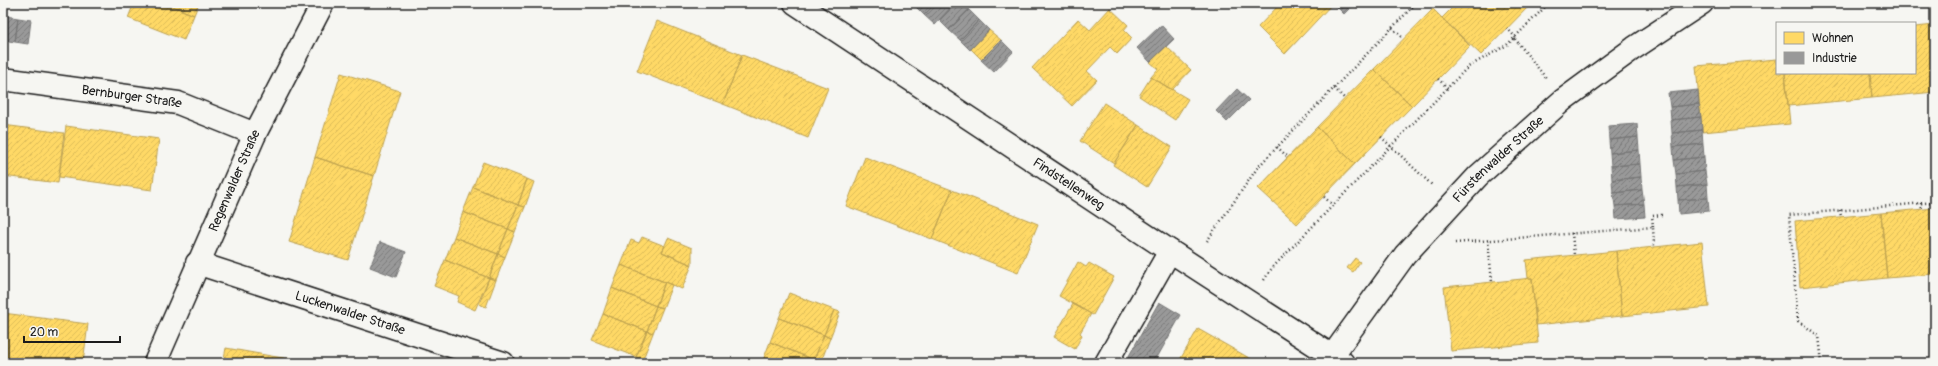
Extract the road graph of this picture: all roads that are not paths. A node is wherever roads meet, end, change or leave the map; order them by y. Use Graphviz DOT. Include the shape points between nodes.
graph roads {
  1 [pos="322,3"];
  2 [pos="795,3"];
  3 [pos="1702,3"];
  4 [pos="3,80"];
  5 [pos="255,134"];
  6 [pos="1170,251"];
  7 [pos="197,263"];
  8 [pos="1334,360"];
  9 [pos="156,363"];
  10 [pos="503,363"];
  11 [pos="1106,363"];
  1 -- 5 [label="street, Regenwalder Straße"];
  2 -- 6 [label="street, Findstellenweg"];
  3 -- 8 [label="street, Fürstenwalder Straße" via="1634,48 1563,100 1478,176 1405,255"];
  4 -- 5 [label="street, Bernburger Straße" via="178,103"];
  5 -- 7 [label="street, Regenwalder Straße"];
  6 -- 8 [label="street, Findstellenweg"];
  6 -- 11 [label="street"];
  7 -- 9 [label="street, Regenwalder Straße"];
  7 -- 10 [label="street, Luckenwalder Straße"];
}
